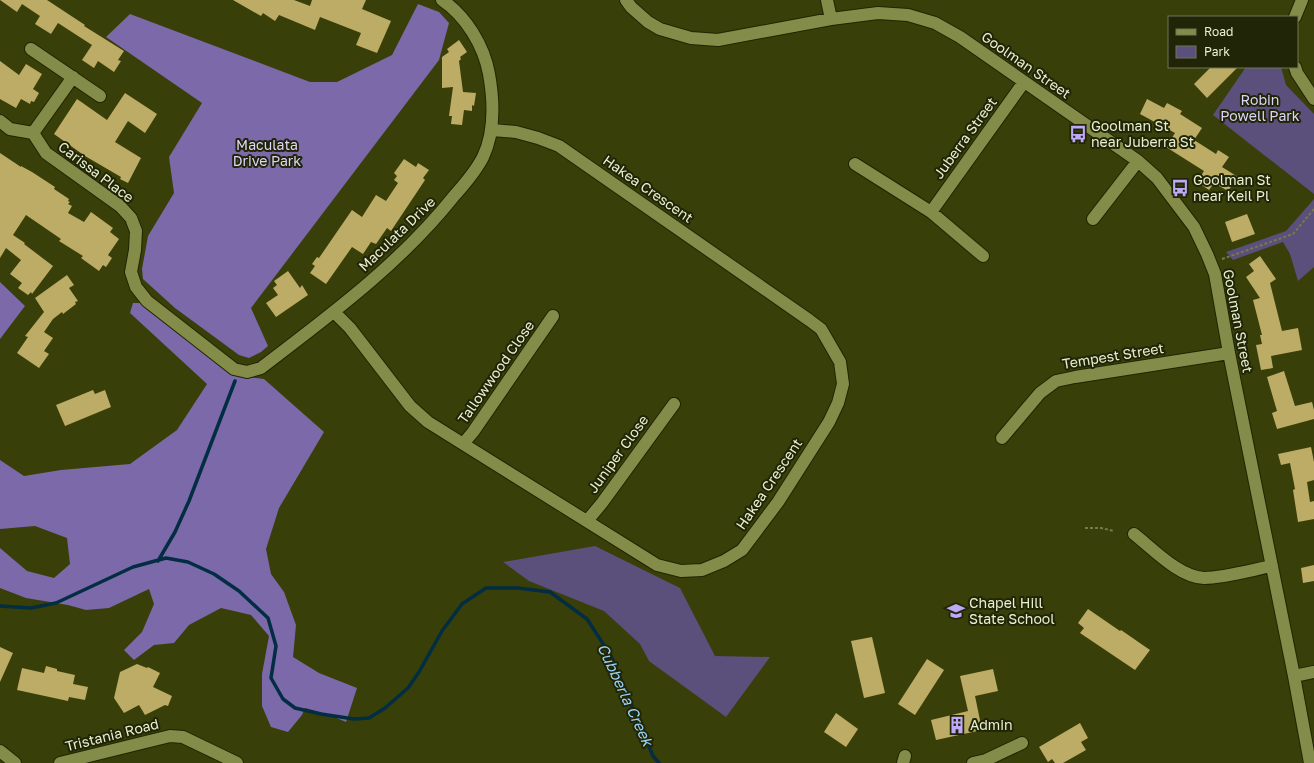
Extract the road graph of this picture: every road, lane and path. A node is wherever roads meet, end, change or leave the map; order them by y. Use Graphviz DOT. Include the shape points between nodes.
graph roads {
  1 [pos="442,0"];
  2 [pos="626,0"];
  3 [pos="827,0"];
  4 [pos="1302,0"];
  5 [pos="1295,16"];
  6 [pos="831,19"];
  7 [pos="31,49"];
  8 [pos="1295,68"];
  9 [pos="73,77"];
  10 [pos="1024,82"];
  11 [pos="100,96"];
  12 [pos="1314,99"];
  13 [pos="0,121"];
  14 [pos="492,130"];
  15 [pos="34,133"];
  16 [pos="1138,161"];
  17 [pos="855,164"];
  18 [pos="1314,209"];
  19 [pos="931,212"];
  20 [pos="1094,219"];
  21 [pos="983,256"];
  22 [pos="1221,260"];
  23 [pos="334,312"];
  24 [pos="553,316"];
  25 [pos="1229,353"];
  26 [pos="234,369"];
  27 [pos="674,404"];
  28 [pos="1002,438"];
  29 [pos="462,444"];
  30 [pos="587,521"];
  31 [pos="1085,528"];
  32 [pos="1114,531"];
  33 [pos="1134,534"];
  34 [pos="1272,566"];
  35 [pos="1314,672"];
  36 [pos="1294,676"];
  37 [pos="1022,743"];
  38 [pos="0,751"];
  39 [pos="15,763"];
  40 [pos="60,763"];
  41 [pos="237,763"];
  42 [pos="973,763"];
  43 [pos="1310,763"];
  1 -- 14 [label="street, Maculata Drive" via="451,6 472,32 487,60 492,94"];
  2 -- 6 [label="street, Goolman Street" via="654,26 691,38 718,40"];
  3 -- 6 [label="street"];
  4 -- 5 [label="street"];
  6 -- 10 [label="street, Goolman Street" via="878,12 908,15 935,23 960,37"];
  7 -- 9 [label="street"];
  8 -- 12 [label="street"];
  9 -- 11 [label="street"];
  9 -- 15 [label="street"];
  10 -- 16 [label="street, Goolman Street"];
  10 -- 19 [label="street, Juberra Street"];
  13 -- 15 [label="street" via="10,129"];
  14 -- 23 [label="street, Maculata Drive" via="483,158 436,219 405,250"];
  14 -- 30 [label="street, Hakea Crescent" via="516,132 559,146 809,320 821,330 840,362 842,384 838,403 829,422 778,502 742,550 702,570 681,571 657,565"];
  15 -- 26 [label="street, Carissa Place" via="46,153 120,206 131,218 136,231 131,272 136,287 147,301"];
  16 -- 20 [label="street"];
  16 -- 25 [label="street, Goolman Street" via="1170,194 1194,227 1207,254 1215,274"];
  17 -- 19 [label="street"];
  18 -- 22 [label="path" via="1293,234"];
  19 -- 21 [label="street"];
  23 -- 26 [label="street, Maculata Drive" via="261,368 247,372"];
  23 -- 29 [label="street, Hakea Crescent" via="350,328 410,406 428,422"];
  24 -- 29 [label="street, Tallowwood Close" via="473,432"];
  25 -- 28 [label="street, Tempest Street" via="1056,381 1040,393"];
  25 -- 34 [label="street, Goolman Street"];
  27 -- 30 [label="street, Juniper Close"];
  29 -- 30 [label="street, Hakea Crescent"];
  31 -- 32 [label="path"];
  33 -- 34 [label="street" via="1170,564 1186,573 1203,578"];
  34 -- 36 [label="street, Goolman Street"];
  35 -- 36 [label="street"];
  36 -- 43 [label="street, Goolman Street"];
  37 -- 42 [label="street" via="986,760"];
  38 -- 39 [label="street"];
  40 -- 41 [label="street, Tristania Road" via="170,736 183,737"];
}
